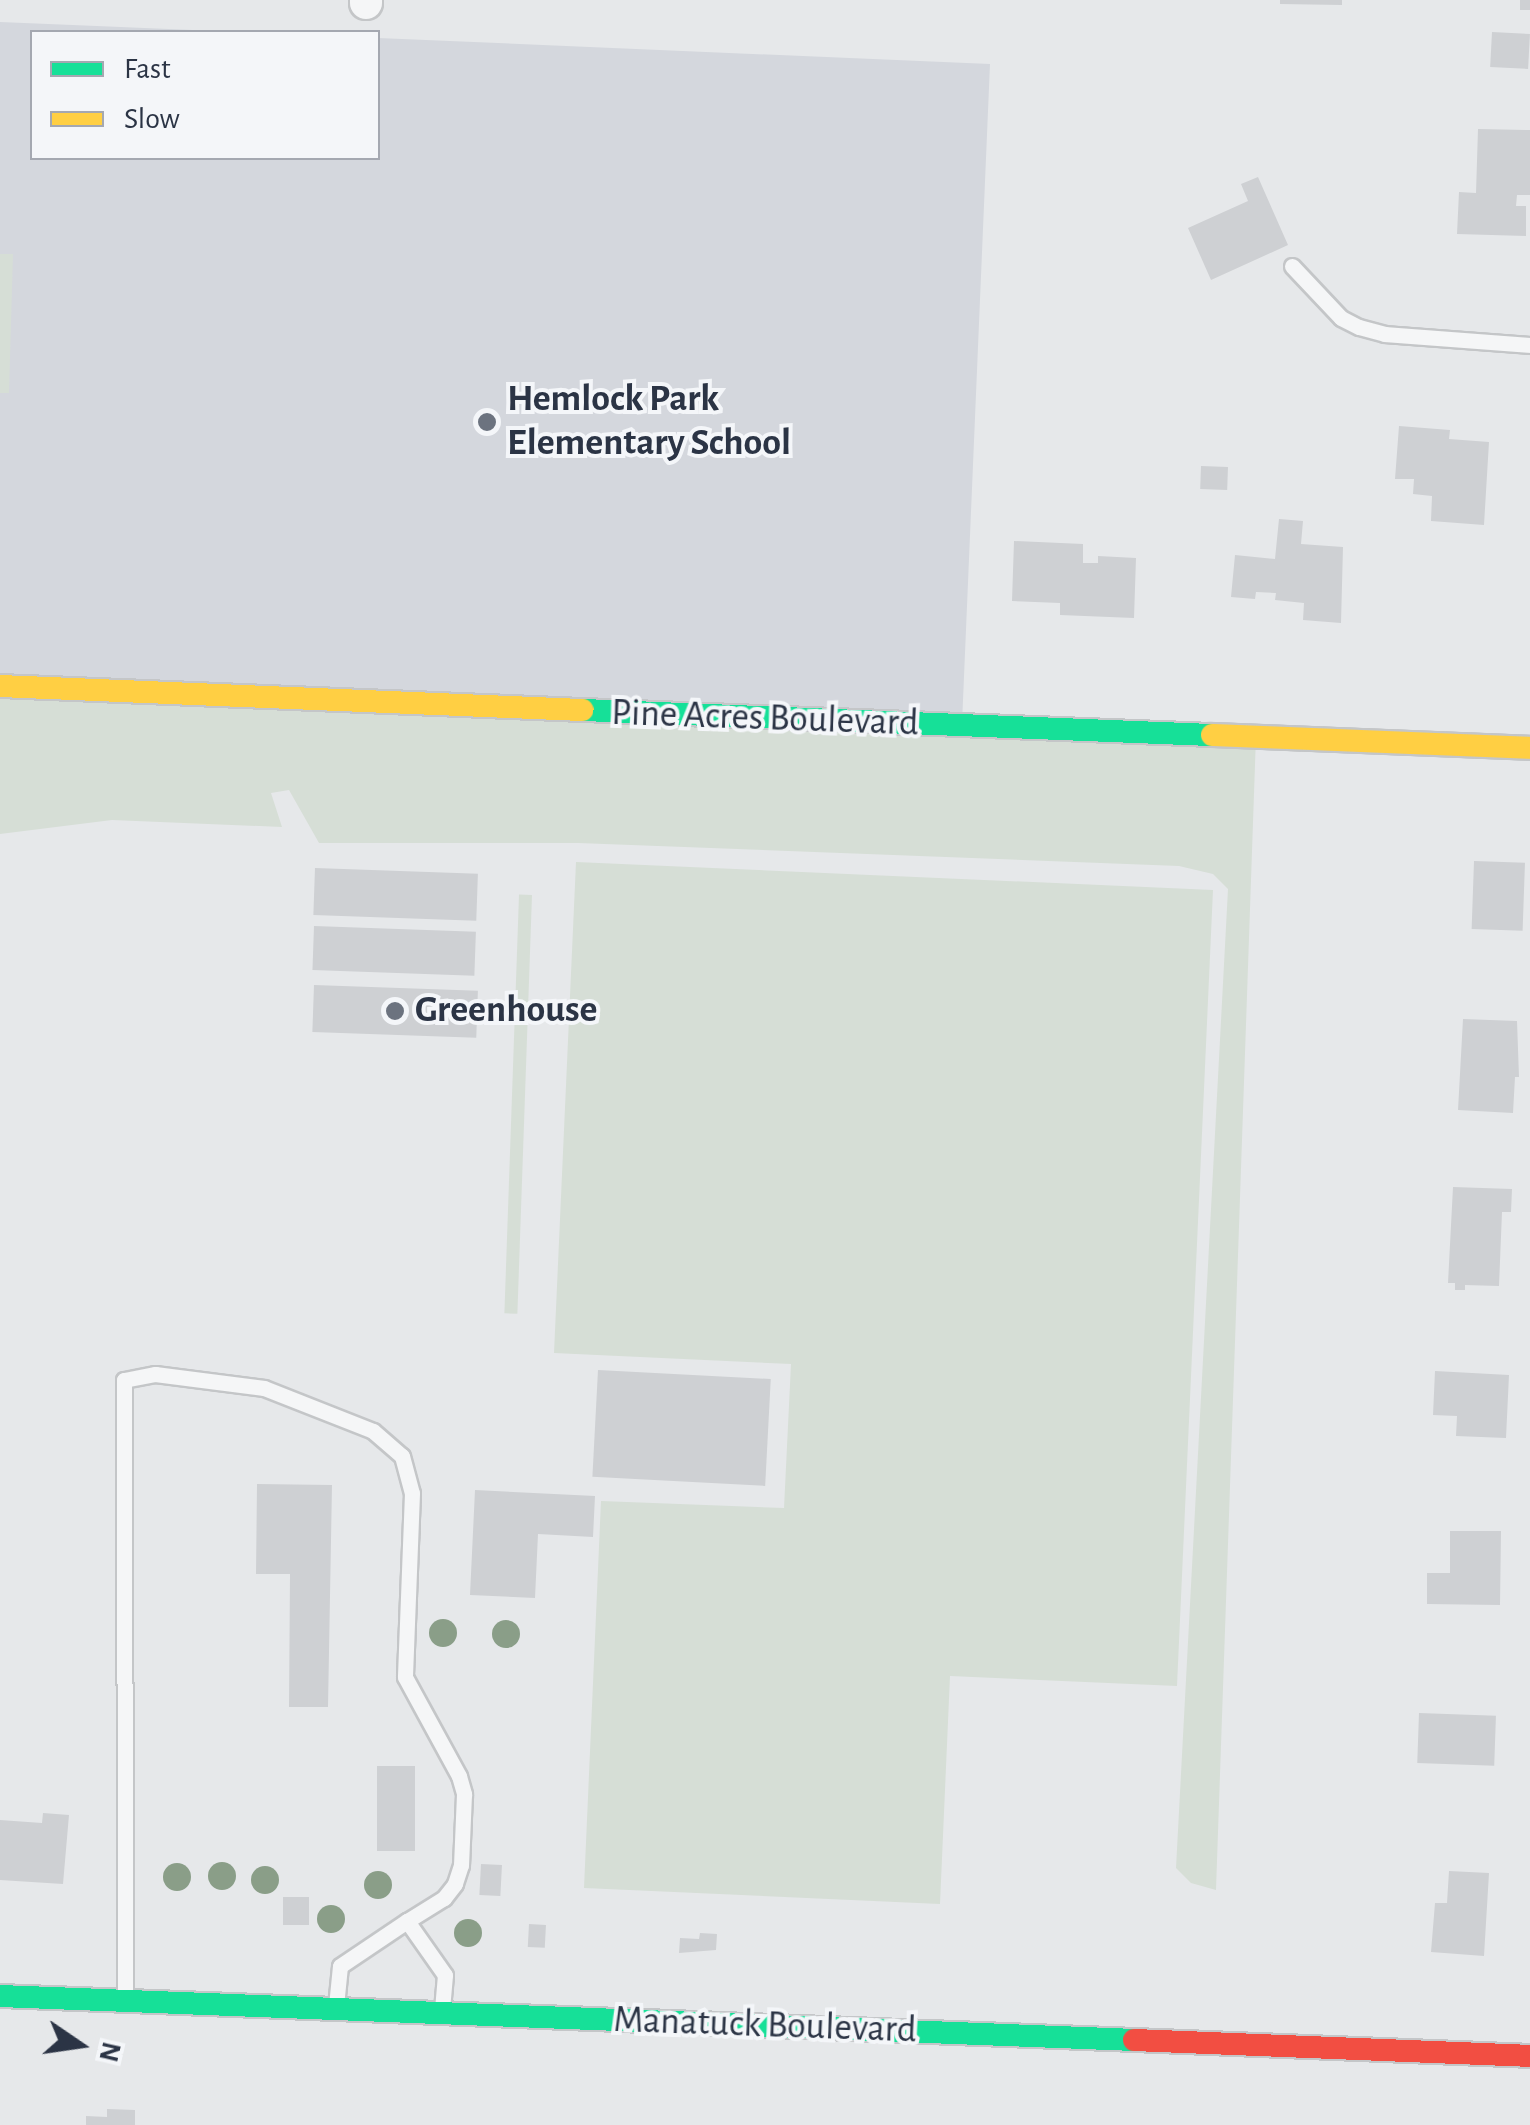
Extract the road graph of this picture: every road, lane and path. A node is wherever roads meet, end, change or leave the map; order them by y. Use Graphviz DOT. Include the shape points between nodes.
graph roads {
  1 [pos="1292,266"];
  2 [pos="1530,345"];
  3 [pos="0,686"];
  4 [pos="1530,748"];
  5 [pos="407,1922"];
  6 [pos="0,1996"];
  7 [pos="125,2000"];
  8 [pos="336,2009"];
  9 [pos="442,2013"];
  10 [pos="1530,2056"];
  1 -- 2 [label="lane" via="1341,318 1359,327"];
  3 -- 4 [label="street, Pine Acres Boulevard"];
  5 -- 7 [label="lane" via="455,1884 465,1814 460,1776 405,1676 412,1493 402,1456 373,1431 264,1388 155,1374 124,1380"];
  5 -- 8 [label="lane" via="340,1966"];
  5 -- 9 [label="lane" via="445,1975"];
  6 -- 7 [label="street, Manatuck Boulevard"];
  7 -- 8 [label="street, Manatuck Boulevard"];
  8 -- 9 [label="street, Manatuck Boulevard"];
  9 -- 10 [label="street, Manatuck Boulevard"];
}
